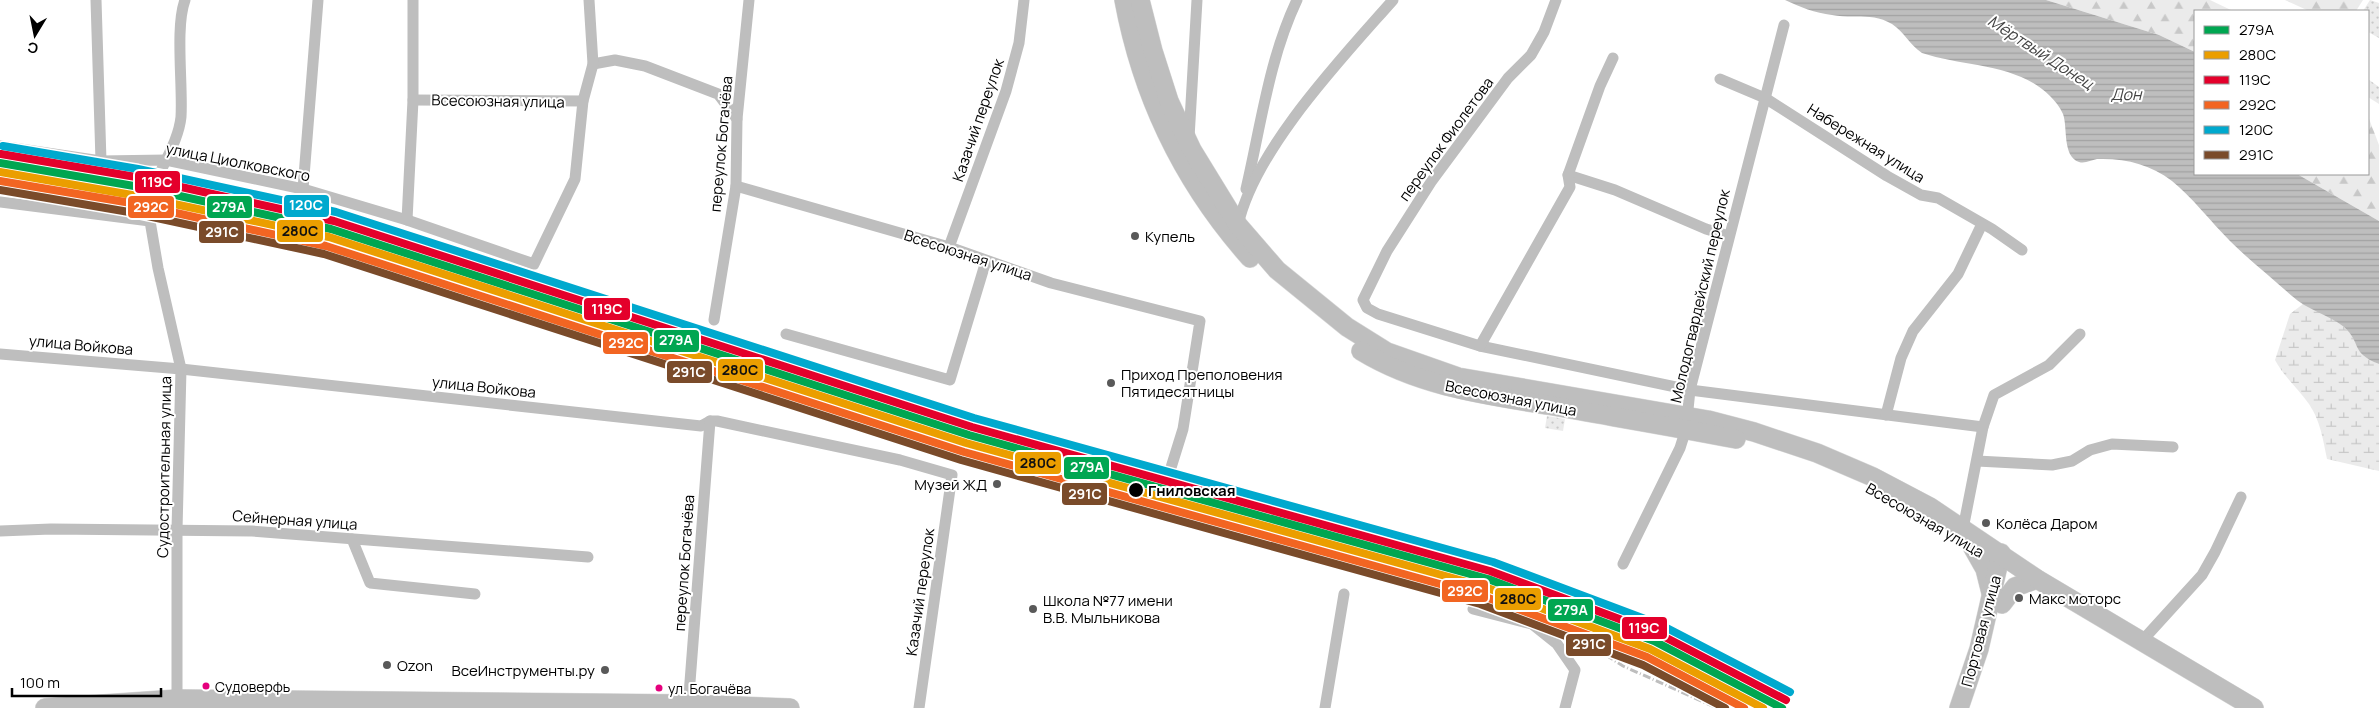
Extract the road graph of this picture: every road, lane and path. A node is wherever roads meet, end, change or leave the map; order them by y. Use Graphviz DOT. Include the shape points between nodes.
graph roads {
  1 [pos="96,0"];
  2 [pos="185,0"];
  3 [pos="318,0"];
  4 [pos="413,0"];
  5 [pos="589,0"];
  6 [pos="749,0"];
  7 [pos="1024,0"];
  8 [pos="1197,0"];
  9 [pos="1297,0"];
  10 [pos="1393,0"];
  11 [pos="1556,0"];
  12 [pos="1132,1"];
  13 [pos="1784,25"];
  14 [pos="1613,58"];
  15 [pos="593,64"];
  16 [pos="1720,79"];
  17 [pos="1765,98"];
  18 [pos="413,100"];
  19 [pos="583,102"];
  20 [pos="737,119"];
  21 [pos="1179,135"];
  22 [pos="0,146"];
  23 [pos="166,160"];
  24 [pos="101,161"];
  25 [pos="1568,176"];
  26 [pos="736,186"];
  27 [pos="303,189"];
  28 [pos="0,202"];
  29 [pos="1242,205"];
  30 [pos="407,220"];
  31 [pos="150,221"];
  32 [pos="1238,224"];
  33 [pos="1982,224"];
  34 [pos="1729,236"];
  35 [pos="949,247"];
  36 [pos="2022,250"];
  37 [pos="986,261"];
  38 [pos="714,320"];
  39 [pos="786,334"];
  40 [pos="2080,334"];
  41 [pos="1480,346"];
  42 [pos="0,354"];
  43 [pos="182,369"];
  44 [pos="1690,390"];
  45 [pos="1886,415"];
  46 [pos="710,421"];
  47 [pos="1686,422"];
  48 [pos="1983,427"];
  49 [pos="2173,448"];
  50 [pos="1978,461"];
  51 [pos="1169,474"];
  52 [pos="951,481"];
  53 [pos="2241,497"];
  54 [pos="1963,529"];
  55 [pos="178,530"];
  56 [pos="0,531"];
  57 [pos="352,538"];
  58 [pos="1972,546"];
  59 [pos="588,556"];
  60 [pos="2006,562"];
  61 [pos="1623,564"];
  62 [pos="2037,579"];
  63 [pos="474,594"];
  64 [pos="1344,594"];
  65 [pos="1996,602"];
  66 [pos="1473,609"];
  67 [pos="2141,642"];
  68 [pos="177,704"];
  69 [pos="688,706"];
  70 [pos="45,708"];
  71 [pos="790,708"];
  72 [pos="919,708"];
  73 [pos="1325,708"];
  74 [pos="1565,708"];
  75 [pos="1959,708"];
  76 [pos="1968,708"];
  77 [pos="2254,708"];
  1 -- 24 [label="street"];
  2 -- 23 [label="street" via="181,25 181,119"];
  3 -- 27 [label="street"];
  4 -- 18 [label="street"];
  5 -- 15 [label="street"];
  6 -- 20 [label="street, переулок Богачёва"];
  7 -- 35 [label="street, Казачий переулок" via="1019,42 1006,91"];
  8 -- 21 [label="street"];
  9 -- 29 [label="street" via="1283,29"];
  10 -- 29 [label="street" via="1337,64 1275,144"];
  11 -- 41 [label="street, переулок Фиолетова" via="1544,32 1531,54 1508,78 1431,182 1387,252 1363,300 1367,308 1378,314"];
  12 -- 21 [label="main road, Всесоюзная улица" via="1137,56 1154,108"];
  13 -- 17 [label="street, Молодогвардейский переулок"];
  14 -- 25 [label="street"];
  15 -- 19 [label="street"];
  15 -- 20 [label="street" via="615,60 645,66 690,83 718,94"];
  16 -- 17 [label="street, Набережная улица"];
  17 -- 33 [label="street, Набережная улица" via="1887,176 1921,195 1938,198"];
  17 -- 34 [label="street, Молодогвардейский переулок"];
  18 -- 19 [label="street, Всесоюзная улица"];
  18 -- 30 [label="street"];
  19 -- 30 [label="street, улица Циолковского" via="575,179 534,264"];
  20 -- 26 [label="street, переулок Богачёва"];
  21 -- 32 [label="main road, Всесоюзная улица"];
  21 -- 47 [label="main road, Всесоюзная улица" via="1178,158 1227,232 1269,279 1339,337 1383,364 1457,390"];
  22 -- 24 [label="street, улица Циолковского"];
  23 -- 24 [label="street, улица Циолковского"];
  23 -- 27 [label="street, улица Циолковского"];
  23 -- 31 [label="street" via="159,175 164,193 153,206"];
  25 -- 34 [label="street" via="1614,190"];
  25 -- 41 [label="street" via="1570,187"];
  26 -- 35 [label="street, Всесоюзная улица"];
  26 -- 38 [label="street, переулок Богачёва"];
  27 -- 30 [label="street, улица Циолковского"];
  28 -- 31 [label="street"];
  29 -- 32 [label="street"];
  31 -- 43 [label="street, Судостроительная улица"];
  32 -- 47 [label="main road, Всесоюзная улица" via="1277,270 1347,327 1387,352 1458,377"];
  33 -- 36 [label="street, Набережная улица"];
  33 -- 45 [label="street" via="1958,274 1913,331 1901,358"];
  34 -- 44 [label="street, Молодогвардейский переулок"];
  35 -- 37 [label="street, Всесоюзная улица"];
  37 -- 39 [label="street" via="950,380"];
  37 -- 51 [label="street, Всесоюзная улица" via="1051,282 1200,321 1183,429"];
  40 -- 48 [label="street" via="2049,364 1994,395"];
  41 -- 44 [label="street"];
  42 -- 43 [label="street, улица Войкова"];
  43 -- 46 [label="street, улица Войкова" via="701,426"];
  43 -- 55 [label="street, Судостроительная улица"];
  44 -- 45 [label="street"];
  44 -- 47 [label="street, Молодогвардейский переулок"];
  45 -- 48 [label="street"];
  46 -- 52 [label="street, улица Войкова" via="796,436 900,460 952,475"];
  46 -- 69 [label="street, переулок Богачёва"];
  47 -- 54 [label="main road, Всесоюзная улица" via="1754,432 1817,453 1873,477"];
  47 -- 58 [label="main road, Всесоюзная улица" via="1857,481 1898,501"];
  47 -- 61 [label="street, Молодогвардейский переулок" via="1680,448"];
  48 -- 50 [label="street"];
  49 -- 50 [label="street" via="2112,444 2090,450 2072,461 2052,465"];
  50 -- 54 [label="street"];
  52 -- 72 [label="street, Казачий переулок"];
  53 -- 67 [label="street" via="2202,575"];
  54 -- 60 [label="main road, Всесоюзная улица"];
  55 -- 56 [label="street, Сейнерная улица"];
  55 -- 57 [label="street, Сейнерная улица"];
  55 -- 68 [label="street, Судостроительная улица"];
  57 -- 59 [label="street, Сейнерная улица"];
  57 -- 63 [label="street" via="370,583"];
  58 -- 60 [label="main road, Всесоюзная улица"];
  58 -- 65 [label="main road" via="1985,569"];
  60 -- 62 [label="main road, Всесоюзная улица"];
  60 -- 65 [label="main road, Портовая улица"];
  62 -- 65 [label="main road" via="2015,587"];
  62 -- 67 [label="main road, Всесоюзная улица"];
  64 -- 73 [label="street"];
  65 -- 75 [label="main road, Портовая улица"];
  65 -- 76 [label="main road, Портовая улица" via="1976,690"];
  66 -- 74 [label="street" via="1532,624 1558,644 1576,670"];
  67 -- 77 [label="main road, Всесоюзная улица"];
  68 -- 69 [label="main road"];
  68 -- 70 [label="main road"];
  69 -- 71 [label="main road"];
}
